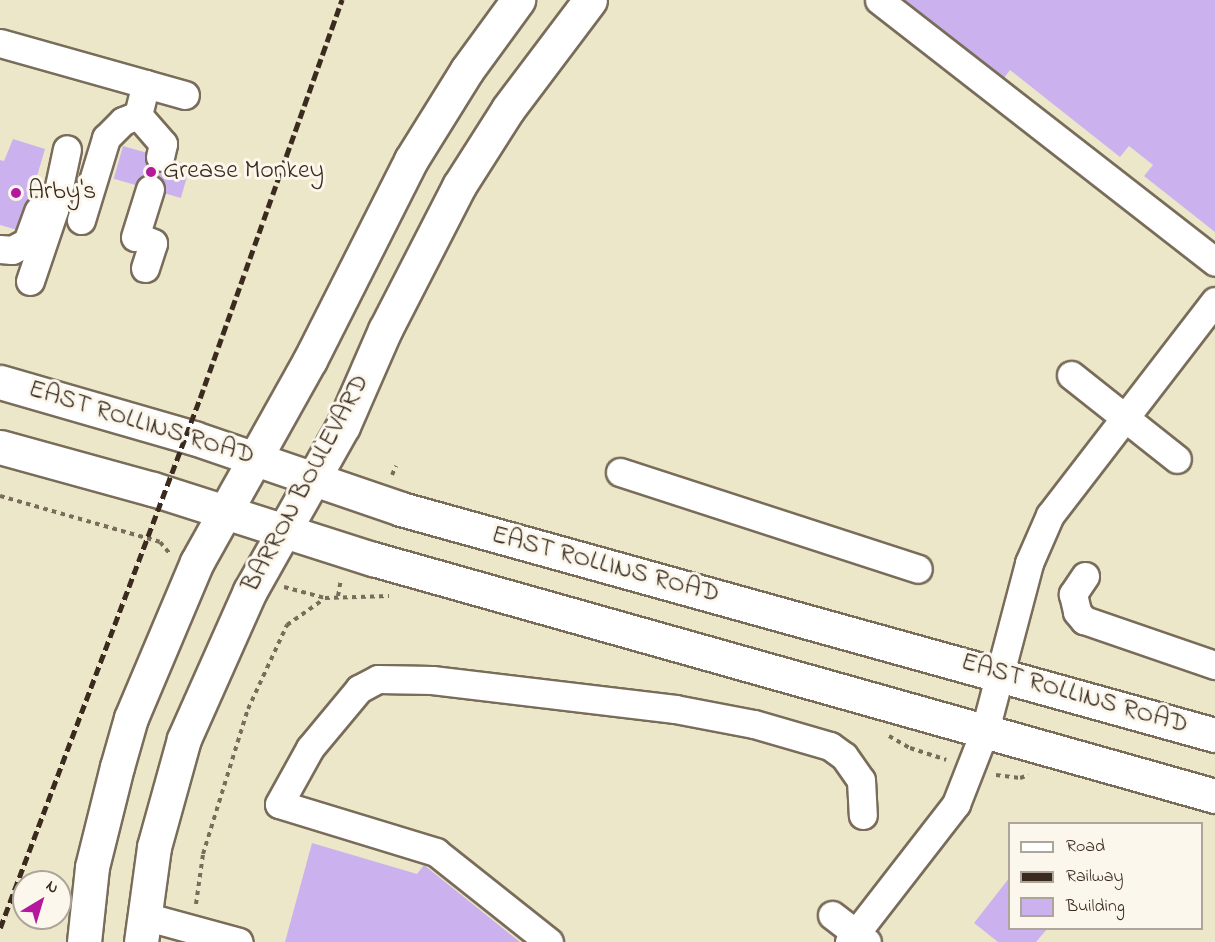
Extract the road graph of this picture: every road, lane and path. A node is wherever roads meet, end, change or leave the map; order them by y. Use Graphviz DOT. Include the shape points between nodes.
graph roads {
  1 [pos="518,0"];
  2 [pos="590,0"];
  3 [pos="879,0"];
  4 [pos="0,44"];
  5 [pos="146,84"];
  6 [pos="185,95"];
  7 [pos="138,115"];
  8 [pos="160,157"];
  9 [pos="150,189"];
  10 [pos="81,220"];
  11 [pos="0,249"];
  12 [pos="1215,262"];
  13 [pos="145,267"];
  14 [pos="30,281"];
  15 [pos="1215,301"];
  16 [pos="1071,375"];
  17 [pos="0,382"];
  18 [pos="1124,417"];
  19 [pos="0,447"];
  20 [pos="254,458"];
  21 [pos="1177,459"];
  22 [pos="620,472"];
  23 [pos="314,478"];
  24 [pos="0,496"];
  25 [pos="224,512"];
  26 [pos="285,532"];
  27 [pos="172,556"];
  28 [pos="918,569"];
  29 [pos="1085,576"];
  30 [pos="340,582"];
  31 [pos="338,596"];
  32 [pos="325,598"];
  33 [pos="1215,665"];
  34 [pos="999,673"];
  35 [pos="985,730"];
  36 [pos="1215,735"];
  37 [pos="1215,796"];
  38 [pos="863,815"];
  39 [pos="196,896"];
  40 [pos="832,915"];
  41 [pos="143,929"];
  42 [pos="857,939"];
  43 [pos="84,942"];
  44 [pos="239,942"];
  45 [pos="549,942"];
  1 -- 20 [label="main road" via="462,78 411,160 310,360"];
  2 -- 23 [label="main road, BARRON BOULEVARD" via="508,108 459,186 385,330 344,426"];
  3 -- 12 [label="lane"];
  4 -- 5 [label="lane"];
  5 -- 6 [label="lane"];
  5 -- 7 [label="lane"];
  7 -- 8 [label="lane" via="163,144"];
  7 -- 10 [label="lane" via="123,121 106,138"];
  9 -- 13 [label="lane" via="140,238 153,243"];
  11 -- 14 [label="lane" via="12,250 27,242 54,159 67,149 54,210"];
  15 -- 18 [label="lane"];
  16 -- 18 [label="lane"];
  17 -- 20 [label="main road, EAST ROLLINS ROAD"];
  18 -- 21 [label="lane"];
  18 -- 34 [label="lane" via="1039,534"];
  19 -- 25 [label="main road"];
  20 -- 23 [label="main road, EAST ROLLINS ROAD"];
  20 -- 25 [label="main road"];
  22 -- 28 [label="lane"];
  23 -- 26 [label="main road, BARRON BOULEVARD"];
  23 -- 34 [label="main road, EAST ROLLINS ROAD" via="435,519"];
  24 -- 27 [label="path" via="160,542"];
  25 -- 26 [label="main road"];
  25 -- 43 [label="main road" via="197,562 131,718 92,867"];
  26 -- 35 [label="main road"];
  26 -- 41 [label="main road, BARRON BOULEVARD" via="250,591 184,739 154,847"];
  29 -- 33 [label="lane" via="1073,594 1077,612 1084,620"];
  30 -- 31 [label="path"];
  32 -- 39 [label="path" via="287,625 248,709 220,791"];
  34 -- 35 [label="lane"];
  34 -- 36 [label="main road, EAST ROLLINS ROAD"];
  35 -- 37 [label="main road"];
  35 -- 42 [label="lane" via="956,804"];
  38 -- 45 [label="lane" via="861,780 844,756 830,746 754,724 675,709 432,680 378,679 359,689 310,748 279,804 436,852"];
  40 -- 42 [label="lane"];
  41 -- 44 [label="lane"];
}
